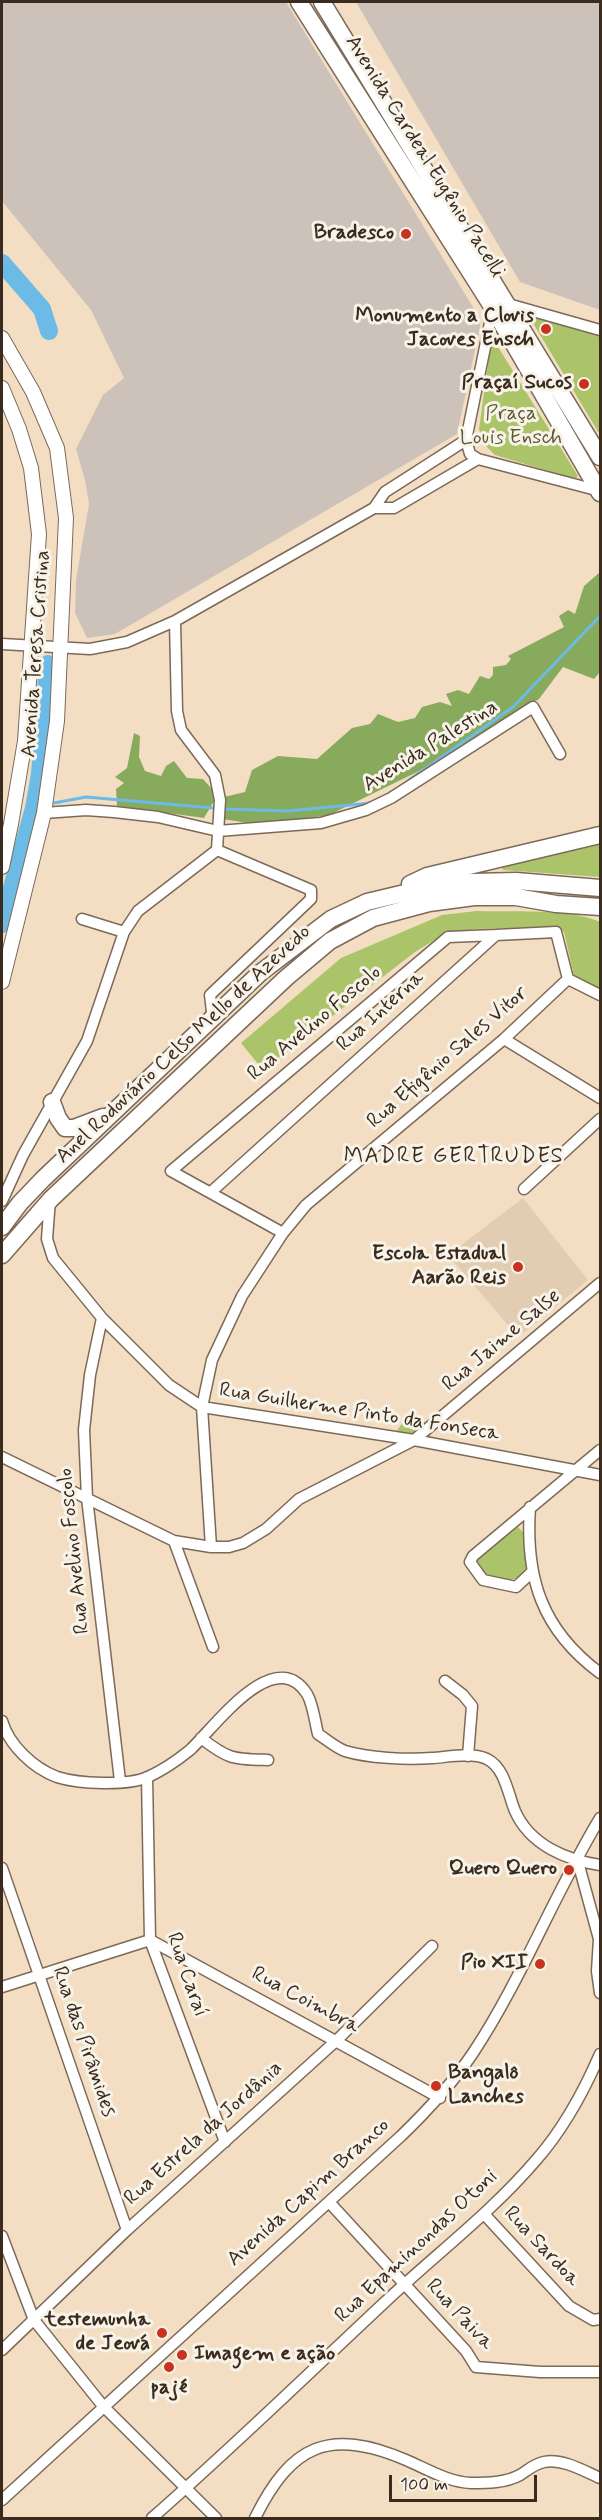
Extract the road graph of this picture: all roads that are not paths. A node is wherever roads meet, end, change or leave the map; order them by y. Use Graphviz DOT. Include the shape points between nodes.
graph roads {
  1 [pos="299,2"];
  2 [pos="322,2"];
  3 [pos="500,306"];
  4 [pos="600,330"];
  5 [pos="3,342"];
  6 [pos="2,388"];
  7 [pos="466,440"];
  8 [pos="600,457"];
  9 [pos="478,459"];
  10 [pos="600,492"];
  11 [pos="374,508"];
  12 [pos="175,621"];
  13 [pos="2,644"];
  14 [pos="31,646"];
  15 [pos="62,648"];
  16 [pos="560,754"];
  17 [pos="44,813"];
  18 [pos="6,824"];
  19 [pos="218,831"];
  20 [pos="600,835"];
  21 [pos="217,850"];
  22 [pos="2,867"];
  23 [pos="600,888"];
  24 [pos="367,902"];
  25 [pos="556,904"];
  26 [pos="600,907"];
  27 [pos="600,914"];
  28 [pos="82,919"];
  29 [pos="124,932"];
  30 [pos="496,935"];
  31 [pos="568,979"];
  32 [pos="2,982"];
  33 [pos="600,995"];
  34 [pos="213,1020"];
  35 [pos="504,1039"];
  36 [pos="600,1098"];
  37 [pos="52,1102"];
  38 [pos="112,1113"];
  39 [pos="600,1119"];
  40 [pos="524,1189"];
  41 [pos="211,1192"];
  42 [pos="51,1199"];
  43 [pos="2,1201"];
  44 [pos="2,1227"];
  45 [pos="283,1233"];
  46 [pos="2,1255"];
  47 [pos="600,1283"];
  48 [pos="600,1296"];
  49 [pos="583,1299"];
  50 [pos="102,1318"];
  51 [pos="202,1407"];
  52 [pos="414,1440"];
  53 [pos="600,1450"];
  54 [pos="2,1457"];
  55 [pos="577,1471"];
  56 [pos="600,1475"];
  57 [pos="87,1498"];
  58 [pos="530,1507"];
  59 [pos="174,1541"];
  60 [pos="211,1547"];
  61 [pos="532,1572"];
  62 [pos="213,1647"];
  63 [pos="600,1673"];
  64 [pos="445,1682"];
  65 [pos="2,1726"];
  66 [pos="201,1738"];
  67 [pos="468,1756"];
  68 [pos="268,1760"];
  69 [pos="147,1777"];
  70 [pos="120,1781"];
  71 [pos="600,1818"];
  72 [pos="576,1861"];
  73 [pos="600,1864"];
  74 [pos="2,1868"];
  75 [pos="150,1940"];
  76 [pos="432,1946"];
  77 [pos="40,1974"];
  78 [pos="2,1987"];
  79 [pos="600,1993"];
  80 [pos="337,2040"];
  81 [pos="600,2054"];
  82 [pos="440,2098"];
  83 [pos="225,2142"];
  84 [pos="328,2202"];
  85 [pos="484,2214"];
  86 [pos="127,2230"];
  87 [pos="2,2236"];
  88 [pos="404,2284"];
  89 [pos="600,2319"];
  90 [pos="34,2320"];
  91 [pos="2,2350"];
  92 [pos="600,2372"];
  93 [pos="103,2406"];
  94 [pos="600,2478"];
  95 [pos="186,2489"];
  96 [pos="2,2500"];
  97 [pos="152,2518"];
  98 [pos="216,2518"];
  99 [pos="255,2518"];
  1 -- 3 [label="highway, Avenida Cardeal Eugênio Pacelli"];
  2 -- 3 [label="highway, Avenida Cardeal Eugênio Pacelli"];
  3 -- 4 [label="street"];
  3 -- 7 [label="street"];
  3 -- 8 [label="highway, Avenida Cardeal Eugênio Pacelli"];
  3 -- 10 [label="highway, Avenida Cardeal Eugênio Pacelli"];
  5 -- 15 [label="main road, Avenida Teresa Cristina" via="33,392 57,447 66,518"];
  6 -- 14 [label="main road, Avenida Teresa Cristina" via="19,429 36,497 39,534"];
  7 -- 9 [label="street" via="470,454"];
  7 -- 11 [label="street" via="385,492"];
  9 -- 10 [label="street"];
  9 -- 11 [label="street" via="394,508"];
  11 -- 12 [label="street"];
  12 -- 15 [label="street" via="127,642"];
  12 -- 19 [label="street" via="177,711 181,730 214,775 220,800"];
  13 -- 14 [label="street"];
  14 -- 15 [label="street"];
  14 -- 18 [label="main road, Avenida Teresa Cristina" via="25,741"];
  15 -- 17 [label="main road, Avenida Teresa Cristina"];
  16 -- 19 [label="street, Avenida Palestina" via="533,707 366,810 321,823"];
  17 -- 19 [label="street, Avenida Palestina" via="114,812"];
  17 -- 32 [label="main road, Avenida Teresa Cristina"];
  18 -- 22 [label="main road, Avenida Teresa Cristina"];
  19 -- 21 [label="street"];
  20 -- 24 [label="highway" via="428,876"];
  21 -- 29 [label="street" via="138,911"];
  21 -- 34 [label="street" via="311,890 311,899 210,995"];
  23 -- 24 [label="highway, Anel Rodoviário Celso Mello de Azevedo" via="516,881 472,882"];
  24 -- 34 [label="highway, Anel Rodoviário Celso Mello de Azevedo" via="331,919 260,973"];
  25 -- 26 [label="highway, Anel Rodoviário Celso Mello de Azevedo"];
  25 -- 27 [label="highway"];
  25 -- 42 [label="highway, Anel Rodoviário Celso Mello de Azevedo" via="516,897 429,903 373,918 330,942 286,978"];
  28 -- 29 [label="street"];
  29 -- 37 [label="street" via="87,1041"];
  30 -- 31 [label="street" via="556,932"];
  30 -- 41 [label="street, Rua Interna"];
  30 -- 41 [label="street, Rua Avelino Foscolo" via="448,937 171,1171"];
  31 -- 33 [label="street"];
  31 -- 35 [label="street, Rua Efigênio Sales Vitor"];
  34 -- 38 [label="highway, Anel Rodoviário Celso Mello de Azevedo"];
  35 -- 36 [label="street"];
  35 -- 45 [label="street, Rua Efigênio Sales Vitor" via="306,1205"];
  37 -- 38 [label="highway" via="65,1128"];
  37 -- 43 [label="street"];
  38 -- 44 [label="highway, Anel Rodoviário Celso Mello de Azevedo" via="20,1203"];
  39 -- 40 [label="street"];
  41 -- 45 [label="street"];
  42 -- 46 [label="highway, Anel Rodoviário Celso Mello de Azevedo"];
  42 -- 50 [label="street, Rua Guilherme Pinto da Fonseca" via="47,1239 53,1258"];
  45 -- 51 [label="street, Rua Efigênio Sales Vitor" via="237,1306 212,1360"];
  47 -- 49 [label="street, Rua Jaime Salse"];
  48 -- 49 [label="street"];
  49 -- 52 [label="street, Rua Jaime Salse"];
  50 -- 51 [label="street, Rua Guilherme Pinto da Fonseca" via="169,1385"];
  50 -- 57 [label="street, Rua Avelino Foscolo" via="84,1430"];
  51 -- 52 [label="street, Rua Guilherme Pinto da Fonseca"];
  51 -- 60 [label="street, Rua Efigênio Sales Vitor"];
  52 -- 55 [label="street, Rua Guilherme Pinto da Fonseca"];
  52 -- 60 [label="street, Rua Jaime Salse" via="299,1500 243,1543"];
  53 -- 55 [label="street"];
  54 -- 57 [label="street, Rua Jaime Salse"];
  55 -- 56 [label="street, Rua Guilherme Pinto da Fonseca"];
  55 -- 58 [label="street"];
  57 -- 59 [label="street, Rua Jaime Salse"];
  57 -- 70 [label="street, Rua Avelino Foscolo"];
  58 -- 61 [label="street" via="528,1540"];
  58 -- 61 [label="street" via="470,1562 483,1580 518,1587"];
  59 -- 60 [label="street, Rua Jaime Salse"];
  59 -- 62 [label="street"];
  61 -- 63 [label="street" via="543,1605 560,1634"];
  64 -- 67 [label="street" via="472,1706"];
  65 -- 70 [label="street" via="19,1751 46,1773 65,1779"];
  66 -- 67 [label="street" via="234,1704 265,1680 286,1678 308,1695 318,1734 344,1751 407,1760"];
  66 -- 68 [label="street" via="234,1759"];
  66 -- 69 [label="street" via="189,1751"];
  67 -- 72 [label="street" via="487,1759 502,1775 516,1813 533,1837"];
  69 -- 70 [label="street"];
  69 -- 75 [label="street, Rua Caraí"];
  71 -- 72 [label="street, Avenida Capim Branco"];
  72 -- 73 [label="street"];
  72 -- 79 [label="street" via="599,1939"];
  72 -- 82 [label="street, Avenida Capim Branco" via="504,1999"];
  74 -- 77 [label="street, Rua das Pirâmides"];
  75 -- 77 [label="street"];
  75 -- 80 [label="street, Rua Coimbra"];
  75 -- 83 [label="street, Rua Caraí"];
  76 -- 80 [label="street, Rua Estrela da Jordânia"];
  77 -- 78 [label="street"];
  77 -- 86 [label="street, Rua das Pirâmides"];
  80 -- 82 [label="street, Rua Coimbra"];
  80 -- 83 [label="street, Rua Estrela da Jordânia"];
  81 -- 85 [label="street, Rua Epaminondas Otoni" via="553,2138"];
  82 -- 84 [label="street, Avenida Capim Branco"];
  83 -- 86 [label="street, Rua Estrela da Jordânia"];
  84 -- 88 [label="street, Rua Paiva"];
  84 -- 93 [label="street, Avenida Capim Branco"];
  85 -- 88 [label="street, Rua Epaminondas Otoni"];
  85 -- 89 [label="street, Rua Sardoa" via="569,2306 593,2320"];
  86 -- 90 [label="street, Rua Estrela da Jordânia"];
  87 -- 90 [label="street"];
  88 -- 92 [label="street, Rua Paiva" via="476,2367"];
  88 -- 95 [label="street, Rua Epaminondas Otoni"];
  90 -- 91 [label="street, Rua Estrela da Jordânia"];
  90 -- 93 [label="street"];
  93 -- 95 [label="street"];
  93 -- 96 [label="street, Avenida Capim Branco"];
  94 -- 99 [label="street" via="562,2463 545,2461 508,2480 468,2483 448,2479 380,2450 327,2445 311,2449 294,2463 266,2497"];
  95 -- 97 [label="street, Rua Epaminondas Otoni"];
  95 -- 98 [label="street"];
}
